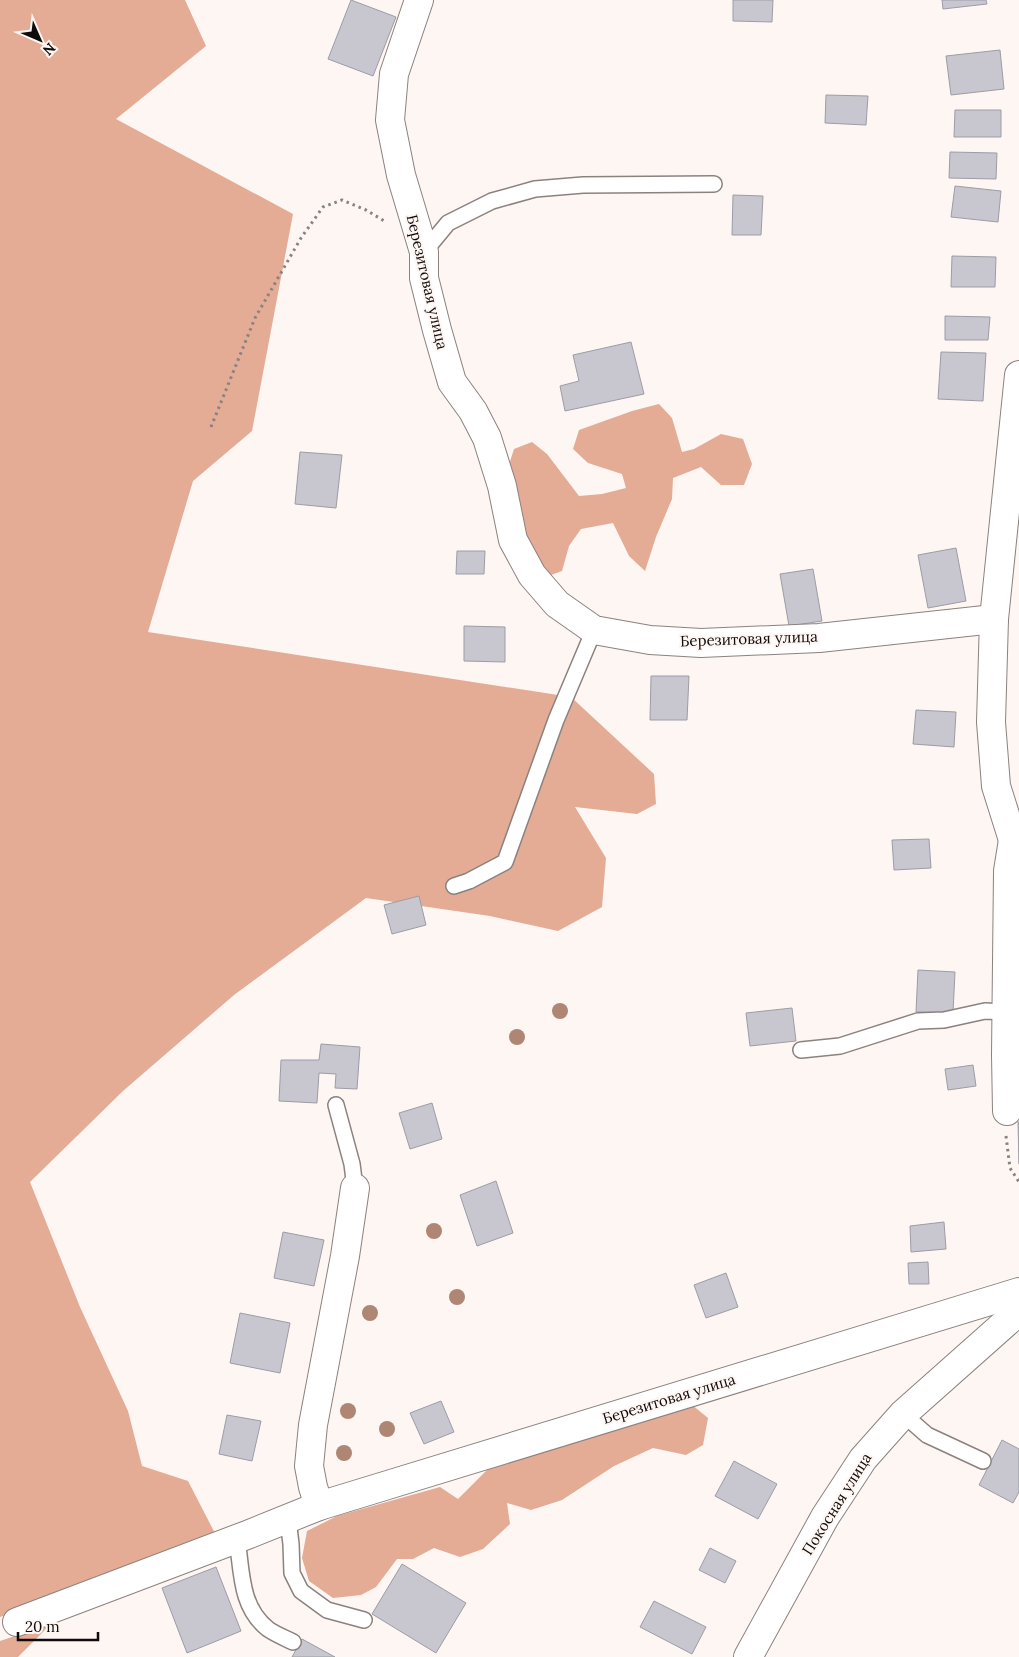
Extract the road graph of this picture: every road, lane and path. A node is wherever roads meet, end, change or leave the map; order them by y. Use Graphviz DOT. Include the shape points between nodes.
graph roads {
  1 [pos="419,0"];
  2 [pos="714,184"];
  3 [pos="390,224"];
  4 [pos="424,252"];
  5 [pos="1019,375"];
  6 [pos="211,427"];
  7 [pos="994,619"];
  8 [pos="594,630"];
  9 [pos="1016,842"];
  10 [pos="454,886"];
  11 [pos="1006,1012"];
  12 [pos="801,1050"];
  13 [pos="336,1106"];
  14 [pos="1007,1111"];
  15 [pos="1019,1182"];
  16 [pos="355,1188"];
  17 [pos="1019,1292"];
  18 [pos="1019,1311"];
  19 [pos="903,1414"];
  20 [pos="983,1461"];
  21 [pos="319,1506"];
  22 [pos="288,1519"];
  23 [pos="237,1539"];
  24 [pos="364,1620"];
  25 [pos="17,1622"];
  26 [pos="293,1642"];
  27 [pos="748,1657"];
  1 -- 4 [label="street, Березитовая улица" via="394,74 390,120 401,175"];
  2 -- 4 [label="lane" via="583,185 535,189 492,201 448,223"];
  3 -- 6 [label="path" via="342,200 322,207 255,318"];
  4 -- 8 [label="street, Березитовая улица" via="424,278 452,382 487,438 502,486 513,540 532,575 557,604"];
  5 -- 7 [label="street"];
  7 -- 8 [label="street, Березитовая улица" via="819,638 701,644 650,640"];
  7 -- 9 [label="street" via="992,722 996,786"];
  8 -- 10 [label="lane" via="556,720 505,862"];
  9 -- 11 [label="street" via="1008,871"];
  11 -- 12 [label="lane" via="985,1010 944,1020 918,1021 840,1046"];
  11 -- 14 [label="street"];
  13 -- 16 [label="lane"];
  14 -- 15 [label="path" via="1006,1142 1010,1168"];
  16 -- 21 [label="street" via="313,1425 309,1466"];
  17 -- 21 [label="street, Березитовая улица"];
  18 -- 19 [label="street, Покосная улица"];
  19 -- 20 [label="lane" via="927,1435"];
  19 -- 27 [label="street, Покосная улица" via="863,1459 825,1517"];
  21 -- 22 [label="street, Березитовая улица"];
  22 -- 23 [label="street, Березитовая улица"];
  22 -- 24 [label="lane" via="292,1573 301,1591 328,1610"];
  23 -- 25 [label="street, Березитовая улица"];
  23 -- 26 [label="lane" via="247,1602 253,1614 269,1629"];
}
